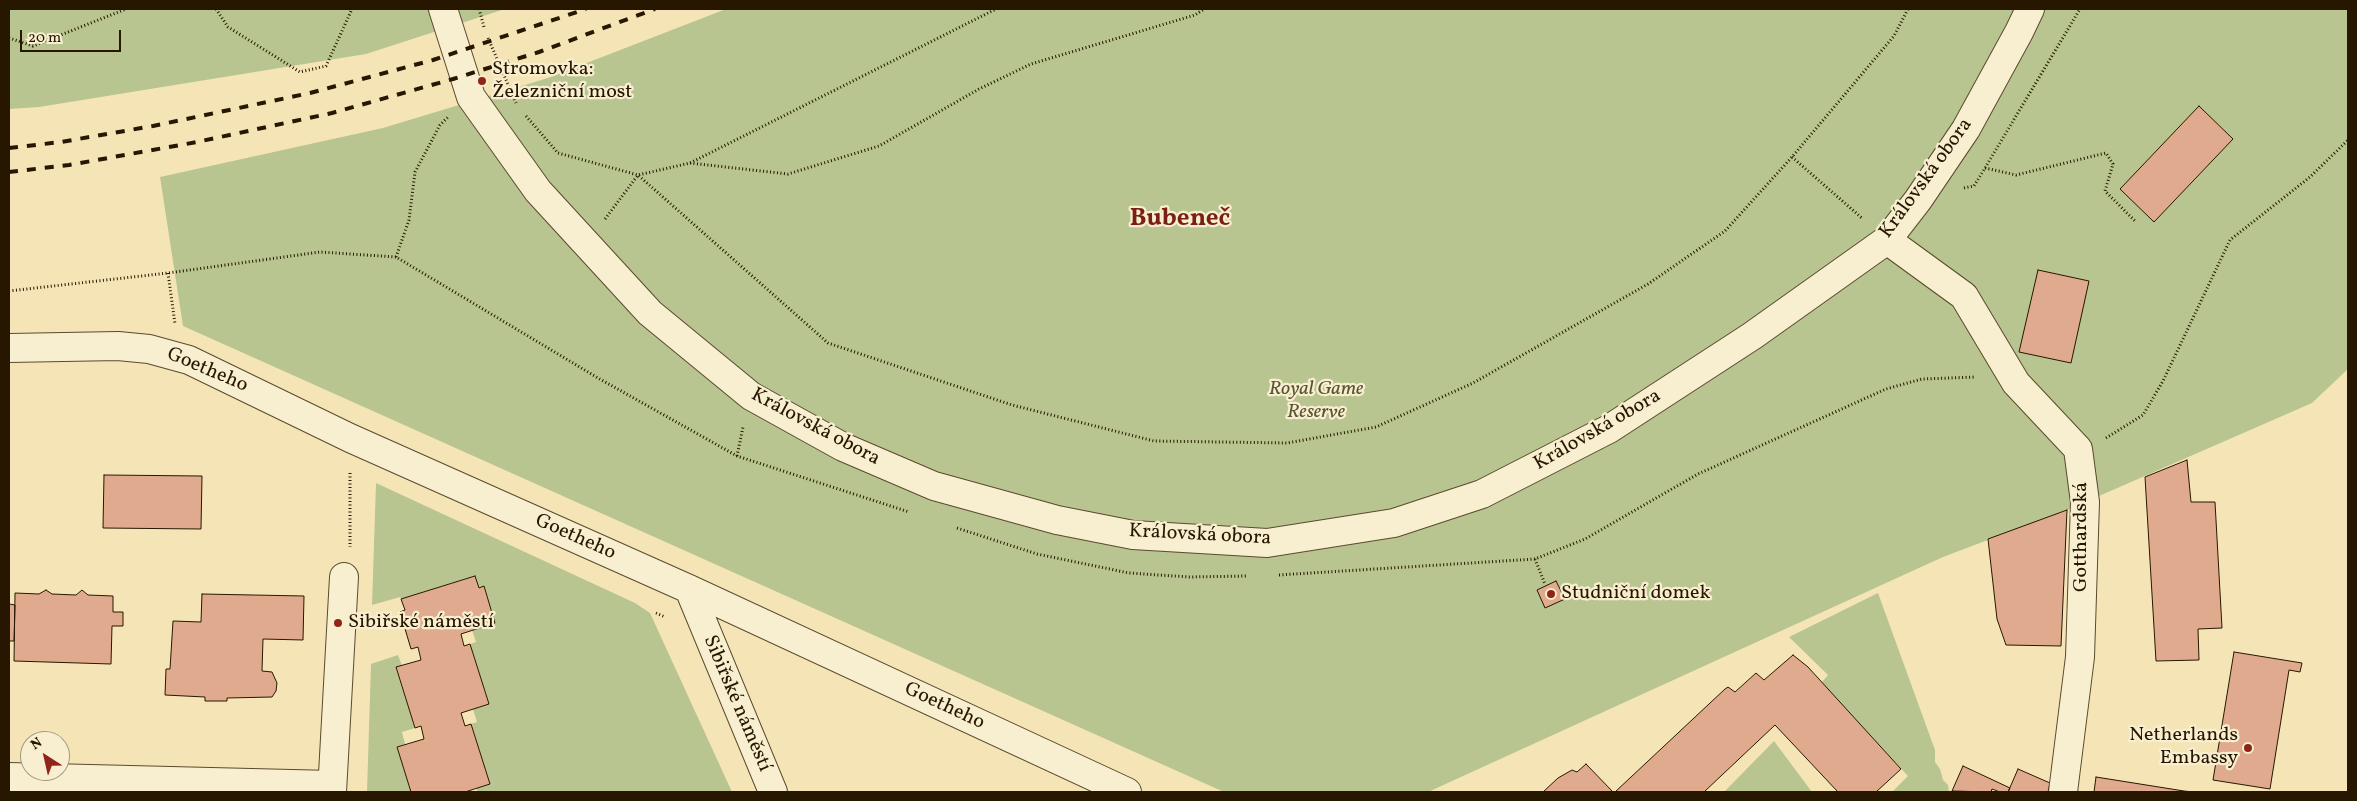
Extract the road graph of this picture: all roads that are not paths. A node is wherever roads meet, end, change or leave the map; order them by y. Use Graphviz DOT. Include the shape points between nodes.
graph roads {
  1 [pos="2030,9"];
  2 [pos="443,10"];
  3 [pos="1887,240"];
  4 [pos="9,348"];
  5 [pos="347,566"];
  6 [pos="689,589"];
  7 [pos="9,777"];
  8 [pos="332,789"];
  9 [pos="773,792"];
  10 [pos="1127,792"];
  11 [pos="2063,792"];
  1 -- 3 [label="street, Královská obora" via="1966,129"];
  2 -- 3 [label="street, Královská obora" via="471,97 538,191 650,313 751,396 843,448 934,486 1057,520 1133,535 1267,543 1394,524 1482,494 1609,429 1752,336"];
  3 -- 11 [label="street, Gotthardská" via="1964,296 2016,383 2078,449 2085,502 2080,657"];
  4 -- 6 [label="street, Goetheho" via="118,346 149,349 189,360 350,438"];
  5 -- 8 [label="street"];
  6 -- 9 [label="street, Sibiřské náměstí"];
  6 -- 10 [label="street, Goetheho"];
  7 -- 8 [label="street"];
}
